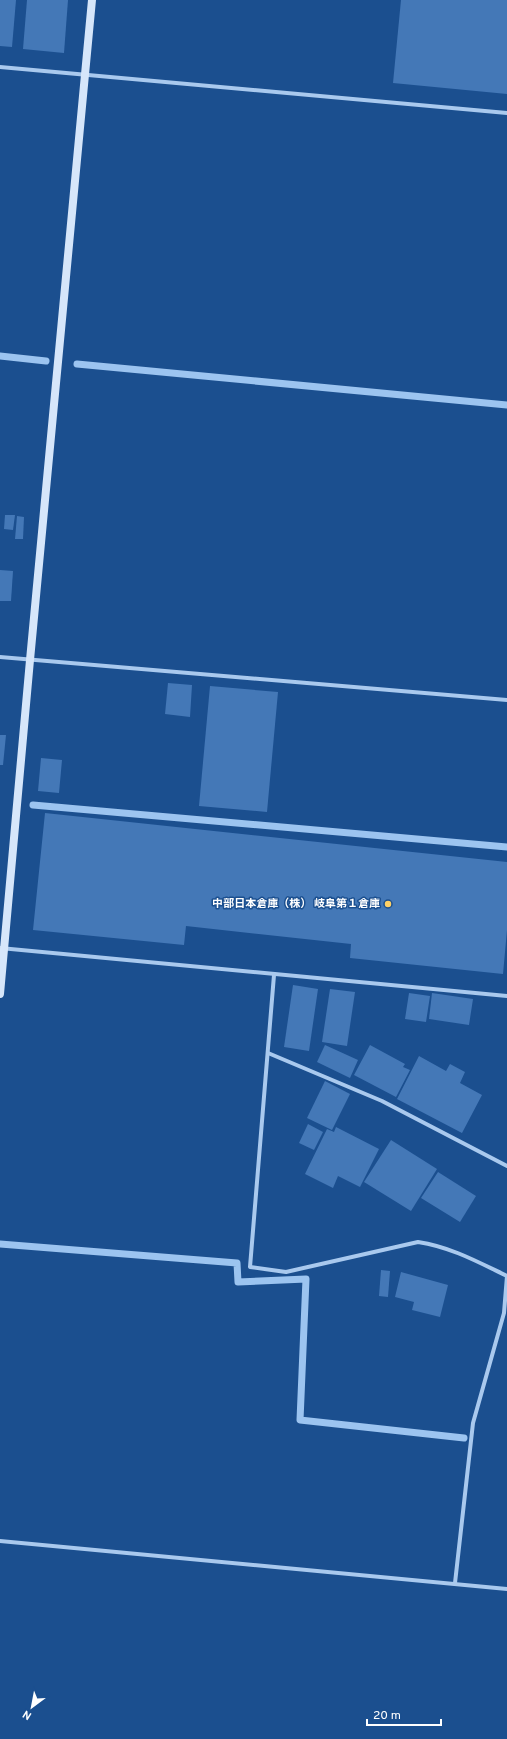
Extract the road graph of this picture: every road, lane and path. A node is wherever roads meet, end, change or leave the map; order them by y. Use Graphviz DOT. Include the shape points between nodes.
graph roads {
  1 [pos="92,0"];
  2 [pos="0,67"];
  3 [pos="85,75"];
  4 [pos="507,113"];
  5 [pos="0,657"];
  6 [pos="30,660"];
  7 [pos="507,700"];
  8 [pos="2,949"];
  9 [pos="274,974"];
  10 [pos="0,994"];
  11 [pos="507,996"];
  12 [pos="268,1053"];
  13 [pos="507,1166"];
  14 [pos="507,1276"];
  15 [pos="506,1313"];
  16 [pos="0,1542"];
  17 [pos="455,1583"];
  18 [pos="507,1589"];
  1 -- 3 [label="street"];
  2 -- 3 [label="street"];
  3 -- 4 [label="street"];
  3 -- 6 [label="street"];
  5 -- 6 [label="street"];
  6 -- 7 [label="street"];
  6 -- 8 [label="street"];
  8 -- 9 [label="street"];
  8 -- 10 [label="street"];
  9 -- 11 [label="street"];
  9 -- 12 [label="street"];
  12 -- 13 [label="street" via="382,1101"];
  12 -- 14 [label="street" via="250,1267 286,1272 418,1242 438,1245 463,1254"];
  14 -- 15 [label="street"];
  15 -- 17 [label="street" via="473,1423"];
  16 -- 17 [label="street"];
  17 -- 18 [label="street"];
}
